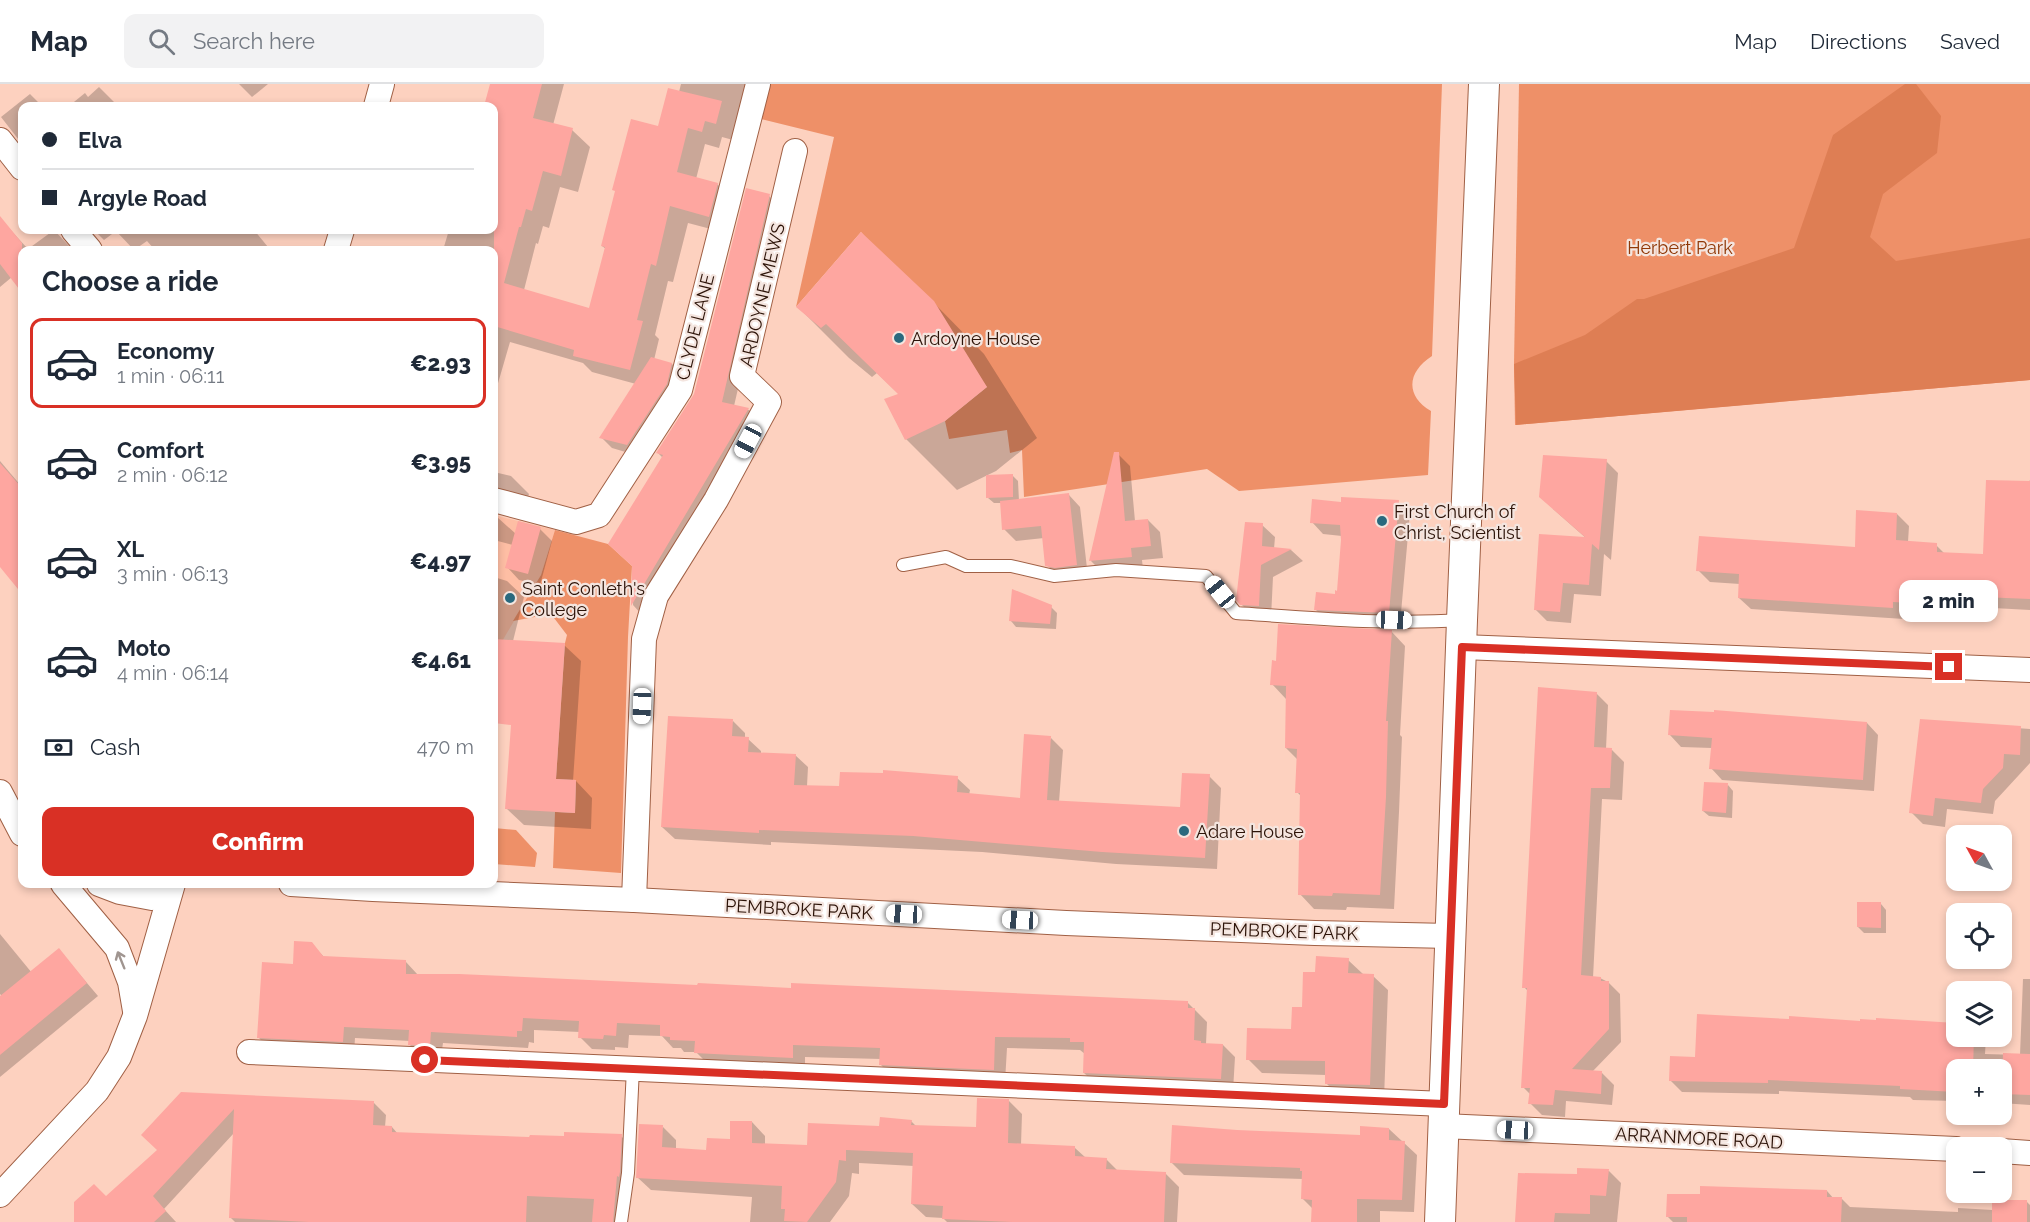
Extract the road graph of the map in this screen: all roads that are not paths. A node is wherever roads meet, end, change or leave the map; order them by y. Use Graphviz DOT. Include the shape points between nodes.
graph roads {
  1 [pos="381,84"];
  2 [pos="758,84"];
  3 [pos="1484,84"];
  4 [pos="377,102"];
  5 [pos="0,140"];
  6 [pos="795,152"];
  7 [pos="18,163"];
  8 [pos="76,234"];
  9 [pos="87,246"];
  10 [pos="498,501"];
  11 [pos="903,565"];
  12 [pos="1462,633"];
  13 [pos="2030,670"];
  14 [pos="0,779"];
  15 [pos="0,792"];
  16 [pos="18,794"];
  17 [pos="18,826"];
  18 [pos="66,888"];
  19 [pos="110,888"];
  20 [pos="163,888"];
  21 [pos="172,888"];
  22 [pos="354,888"];
  23 [pos="634,900"];
  24 [pos="1450,936"];
  25 [pos="135,1016"];
  26 [pos="249,1052"];
  27 [pos="633,1068"];
  28 [pos="1443,1115"];
  29 [pos="1946,1148"];
  30 [pos="2012,1152"];
  31 [pos="2030,1153"];
  32 [pos="0,1195"];
  33 [pos="621,1222"];
  34 [pos="1440,1222"];
  1 -- 4 [label="street"];
  2 -- 10 [label="street, CLYDE LANE" via="680,390 599,515 576,522"];
  3 -- 12 [label="street"];
  5 -- 7 [label="street"];
  6 -- 23 [label="street, ARDOYNE MEWS" via="742,376 769,402 716,500 656,596 644,639"];
  8 -- 9 [label="street"];
  11 -- 12 [label="lane" via="946,557 966,566 1011,566 1054,576 1116,570 1206,576 1236,613 1436,621"];
  12 -- 13 [label="street"];
  12 -- 24 [label="street"];
  14 -- 16 [label="street"];
  15 -- 17 [label="street"];
  25 -- 18 [label="street, one-way" via="130,982 117,948"];
  19 -- 20 [label="street" via="152,898"];
  21 -- 25 [label="street"];
  22 -- 23 [label="street, PEMBROKE PARK"];
  23 -- 24 [label="street, PEMBROKE PARK" via="1066,923"];
  24 -- 28 [label="street"];
  25 -- 32 [label="street" via="119,1057 97,1091"];
  26 -- 27 [label="street, ARRANMORE ROAD"];
  27 -- 28 [label="street, ARRANMORE ROAD"];
  27 -- 33 [label="lane" via="628,1173"];
  28 -- 29 [label="street, ARRANMORE ROAD"];
  28 -- 34 [label="street"];
  30 -- 31 [label="street"];
}
